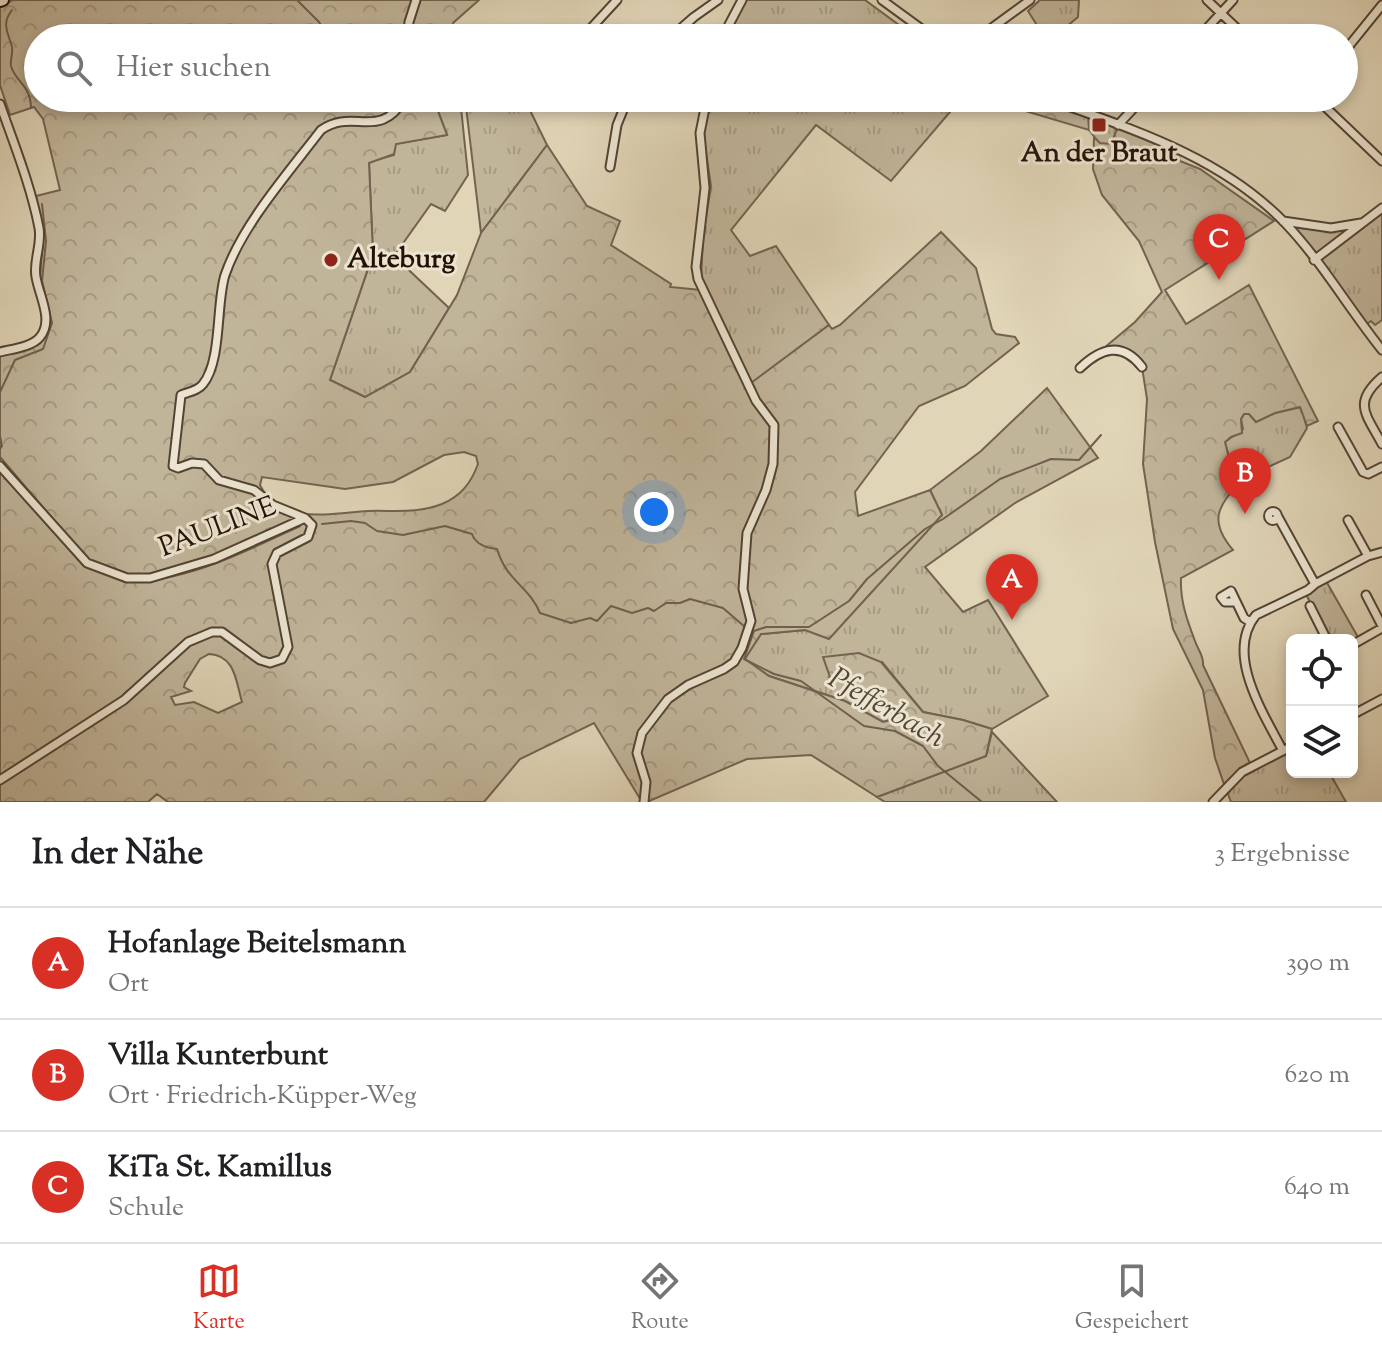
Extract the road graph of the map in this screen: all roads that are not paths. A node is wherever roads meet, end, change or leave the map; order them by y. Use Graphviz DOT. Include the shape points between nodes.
graph roads {
  1 [pos="416,0"];
  2 [pos="617,0"];
  3 [pos="718,0"];
  4 [pos="742,0"];
  5 [pos="882,0"];
  6 [pos="1030,0"];
  7 [pos="1207,0"];
  8 [pos="1233,0"];
  9 [pos="1382,5"];
  10 [pos="1220,15"];
  11 [pos="409,24"];
  12 [pos="595,24"];
  13 [pos="688,24"];
  14 [pos="729,24"];
  15 [pos="915,24"];
  16 [pos="997,24"];
  17 [pos="1211,24"];
  18 [pos="1231,24"];
  19 [pos="1358,35"];
  20 [pos="0,104"];
  21 [pos="395,112"];
  22 [pos="622,112"];
  23 [pos="704,112"];
  24 [pos="1083,112"];
  25 [pos="1130,112"];
  26 [pos="1331,112"];
  27 [pos="1118,125"];
  28 [pos="1382,161"];
  29 [pos="610,167"];
  30 [pos="1382,208"];
  31 [pos="1283,221"];
  32 [pos="1363,223"];
  33 [pos="1314,260"];
  34 [pos="1382,350"];
  35 [pos="0,352"];
  36 [pos="1142,367"];
  37 [pos="1080,368"];
  38 [pos="1382,377"];
  39 [pos="1338,427"];
  40 [pos="1382,444"];
  41 [pos="0,466"];
  42 [pos="1382,467"];
  43 [pos="1277,515"];
  44 [pos="305,518"];
  45 [pos="1348,520"];
  46 [pos="1382,552"];
  47 [pos="1368,556"];
  48 [pos="1315,584"];
  49 [pos="1366,595"];
  50 [pos="1235,602"];
  51 [pos="1310,606"];
  52 [pos="1250,622"];
  53 [pos="1382,627"];
  54 [pos="1324,634"];
  55 [pos="1358,641"];
  56 [pos="1382,699"];
  57 [pos="1358,712"];
  58 [pos="1286,749"];
  59 [pos="1283,751"];
  60 [pos="0,780"];
  61 [pos="644,802"];
  62 [pos="1213,802"];
  1 -- 11 [label="street"];
  2 -- 12 [label="street"];
  3 -- 13 [label="street"];
  4 -- 14 [label="street"];
  5 -- 15 [label="street"];
  6 -- 16 [label="street"];
  7 -- 10 [label="street"];
  8 -- 10 [label="street"];
  9 -- 19 [label="street"];
  10 -- 17 [label="street"];
  10 -- 18 [label="street"];
  20 -- 35 [label="street" via="39,228 35,275 46,319 36,341"];
  21 -- 44 [label="street" via="378,123 344,121 321,130 252,224 225,277 207,377 201,387 181,395 173,466 204,464 219,480 254,490 273,505"];
  22 -- 29 [label="street"];
  23 -- 61 [label="street" via="698,279 756,401 774,425 771,477 746,539 743,589 751,621 742,648 724,669 668,699 642,733 637,753 646,782"];
  24 -- 27 [label="street"];
  25 -- 27 [label="street"];
  26 -- 28 [label="street"];
  27 -- 31 [label="street" via="1197,156"];
  30 -- 32 [label="street"];
  31 -- 32 [label="street" via="1331,228"];
  31 -- 33 [label="street"];
  32 -- 33 [label="street"];
  33 -- 34 [label="street"];
  36 -- 37 [label="street" via="1130,353 1115,350 1098,354"];
  38 -- 40 [label="street" via="1363,402"];
  39 -- 42 [label="street" via="1363,472"];
  41 -- 44 [label="street, PAULINE" via="87,563 127,578 150,578 214,559"];
  43 -- 48 [label="street"];
  44 -- 60 [label="street" via="312,525 309,534 277,553 272,564 288,647 282,659 260,660 224,633 188,642 124,700"];
  45 -- 47 [label="street"];
  46 -- 47 [label="street"];
  47 -- 48 [label="street"];
  48 -- 52 [label="street"];
  49 -- 53 [label="street"];
  50 -- 52 [label="street"];
  51 -- 54 [label="street"];
  52 -- 59 [label="street" via="1244,645 1248,673"];
  53 -- 55 [label="street"];
  56 -- 57 [label="street"];
  58 -- 59 [label="street"];
  59 -- 62 [label="street" via="1242,772"];
}
